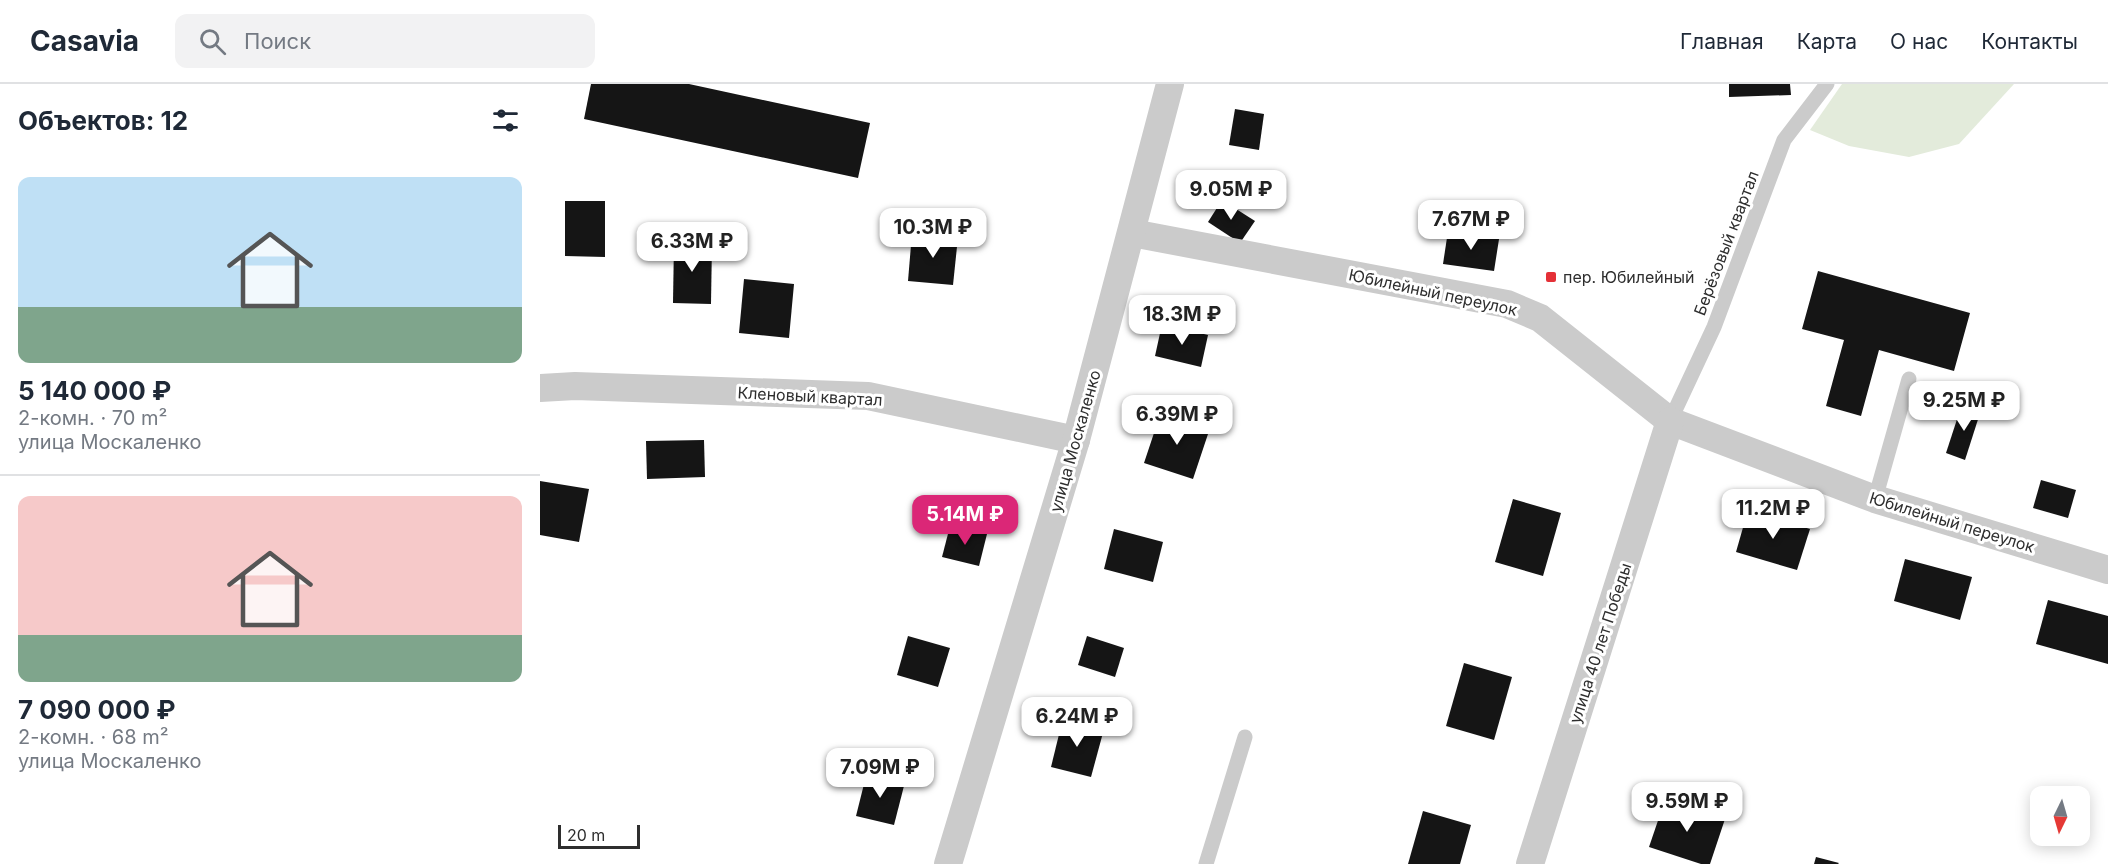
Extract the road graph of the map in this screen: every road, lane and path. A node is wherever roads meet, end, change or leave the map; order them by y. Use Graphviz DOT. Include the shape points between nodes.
graph roads {
  1 [pos="1170,84"];
  2 [pos="1827,84"];
  3 [pos="1132,233"];
  4 [pos="1909,379"];
  5 [pos="540,388"];
  6 [pos="1670,421"];
  7 [pos="1076,440"];
  8 [pos="1875,499"];
  9 [pos="2108,570"];
  10 [pos="1245,737"];
  11 [pos="948,864"];
  12 [pos="1206,864"];
  13 [pos="1531,864"];
  1 -- 3 [label="street, улица Москаленко"];
  2 -- 6 [label="lane, Берёзовый квартал" via="1784,140 1714,327"];
  3 -- 6 [label="street, Юбилейный переулок" via="1507,304 1540,318"];
  3 -- 7 [label="street, улица Москаленко"];
  4 -- 8 [label="lane"];
  5 -- 7 [label="street, Кленовый квартал" via="587,386 868,396"];
  6 -- 8 [label="street, Юбилейный переулок"];
  6 -- 13 [label="street, улица 40 лет Победы"];
  7 -- 11 [label="street, улица Москаленко"];
  8 -- 9 [label="street, Юбилейный переулок"];
  10 -- 12 [label="lane"];
}
